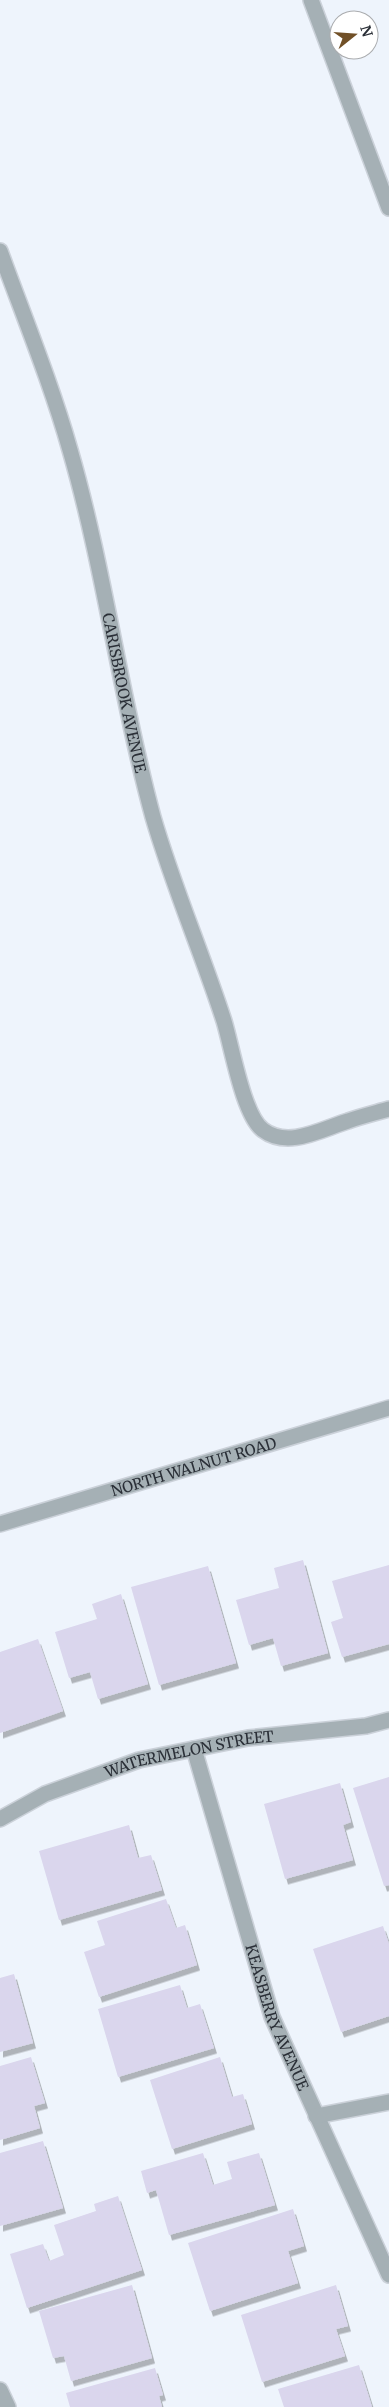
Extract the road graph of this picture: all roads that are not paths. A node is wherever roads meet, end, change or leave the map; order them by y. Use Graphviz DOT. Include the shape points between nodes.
graph roads {
  1 [pos="311,0"];
  2 [pos="389,208"];
  3 [pos="0,251"];
  4 [pos="389,1109"];
  5 [pos="389,1408"];
  6 [pos="0,1524"];
  7 [pos="389,1720"];
  8 [pos="194,1749"];
  9 [pos="0,1819"];
  10 [pos="389,2102"];
  11 [pos="316,2116"];
  12 [pos="389,2275"];
  13 [pos="0,2390"];
  14 [pos="8,2407"];
  1 -- 2 [label="street"];
  3 -- 4 [label="street, CARISBROOK AVENUE" via="70,451 154,818 206,965 247,1107 263,1130 292,1138"];
  5 -- 6 [label="street, NORTH WALNUT ROAD"];
  7 -- 8 [label="street, WATERMELON STREET" via="356,1727 248,1738"];
  8 -- 9 [label="street, WATERMELON STREET" via="139,1760 92,1776 45,1794"];
  8 -- 11 [label="street, KEASBERRY AVENUE" via="272,2017"];
  10 -- 11 [label="street"];
  11 -- 12 [label="street, KEASBERRY AVENUE"];
  13 -- 14 [label="street"];
}
